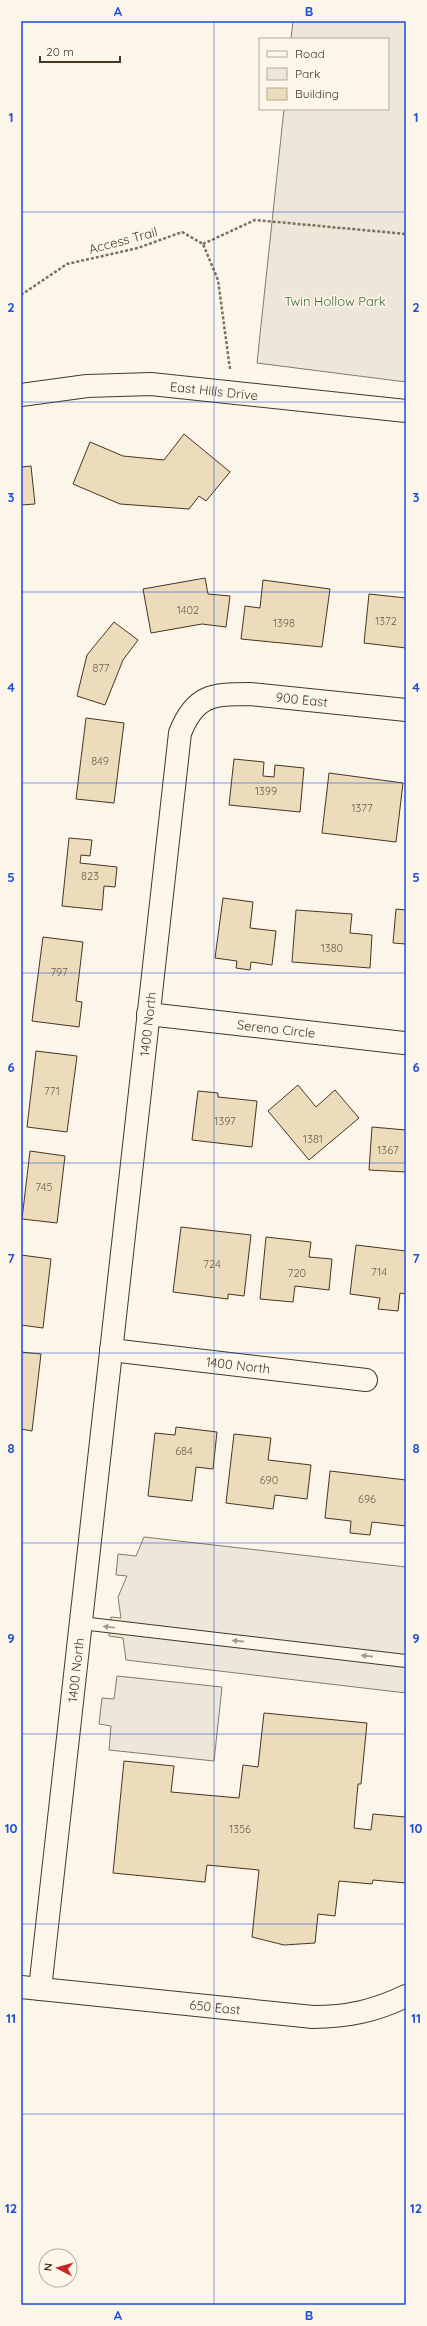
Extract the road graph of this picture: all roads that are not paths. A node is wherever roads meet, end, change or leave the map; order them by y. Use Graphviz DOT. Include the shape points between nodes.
graph roads {
  1 [pos="21,395"];
  2 [pos="406,411"];
  3 [pos="198,702"];
  4 [pos="406,710"];
  5 [pos="148,1014"];
  6 [pos="404,1042"];
  7 [pos="110,1350"];
  8 [pos="366,1380"];
  9 [pos="80,1623"];
  10 [pos="406,1660"];
  11 [pos="30,1988"];
  12 [pos="406,1996"];
  1 -- 2 [label="street, East Hills Drive" via="119,384 180,386"];
  3 -- 4 [label="street, 900 East" via="215,697 250,694"];
  3 -- 5 [label="street, 1400 North" via="187,716 180,733 177,751"];
  5 -- 6 [label="street, Sereno Circle"];
  5 -- 7 [label="street, 1400 North"];
  7 -- 8 [label="street, 1400 North"];
  7 -- 9 [label="street, 1400 North"];
  10 -- 9 [label="lane, one-way"];
  9 -- 11 [label="street, 1400 North"];
  11 -- 12 [label="street, 650 East" via="313,2017 353,2015 373,2010"];
}
